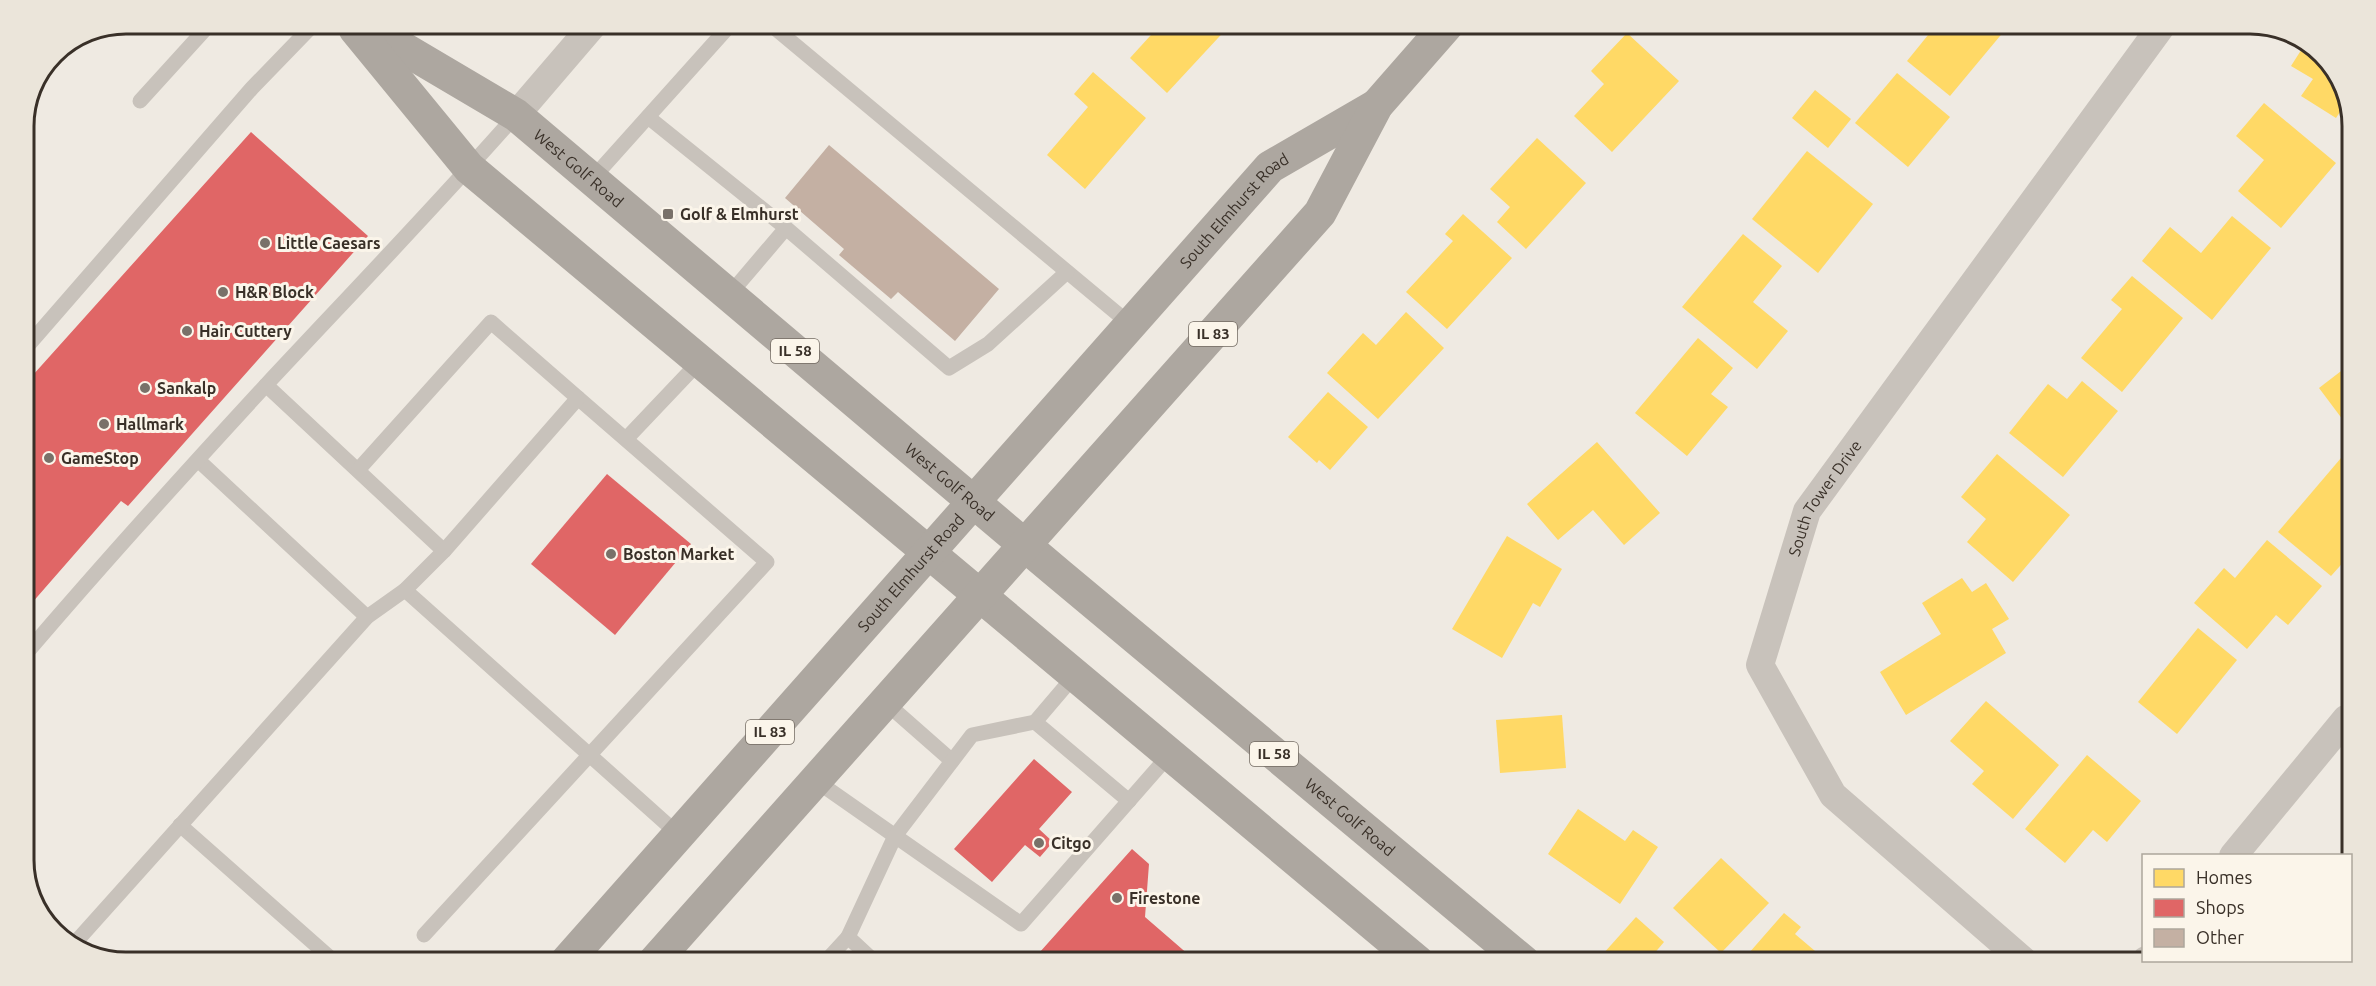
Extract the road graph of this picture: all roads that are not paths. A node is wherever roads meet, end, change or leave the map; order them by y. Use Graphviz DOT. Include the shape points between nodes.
graph roads {
  1 [pos="200,35"];
  2 [pos="303,35"];
  3 [pos="359,35"];
  4 [pos="381,35"];
  5 [pos="585,35"];
  6 [pos="721,35"];
  7 [pos="783,35"];
  8 [pos="1438,35"];
  9 [pos="2155,35"];
  10 [pos="140,101"];
  11 [pos="1377,105"];
  12 [pos="516,115"];
  13 [pos="648,117"];
  14 [pos="469,168"];
  15 [pos="592,179"];
  16 [pos="786,228"];
  17 [pos="1067,272"];
  18 [pos="729,295"];
  19 [pos="1131,325"];
  20 [pos="35,337"];
  21 [pos="700,361"];
  22 [pos="266,385"];
  23 [pos="578,398"];
  24 [pos="626,439"];
  25 [pos="198,460"];
  26 [pos="358,470"];
  27 [pos="974,502"];
  28 [pos="1025,546"];
  29 [pos="444,551"];
  30 [pos="929,553"];
  31 [pos="405,590"];
  32 [pos="980,595"];
  33 [pos="367,616"];
  34 [pos="35,643"];
  35 [pos="1075,675"];
  36 [pos="885,702"];
  37 [pos="1035,722"];
  38 [pos="2342,724"];
  39 [pos="1170,754"];
  40 [pos="588,755"];
  41 [pos="952,761"];
  42 [pos="815,780"];
  43 [pos="1130,801"];
  44 [pos="180,825"];
  45 [pos="679,835"];
  46 [pos="895,836"];
  47 [pos="2234,854"];
  48 [pos="424,935"];
  49 [pos="79,938"];
  50 [pos="848,938"];
  51 [pos="324,952"];
  52 [pos="575,952"];
  53 [pos="663,952"];
  54 [pos="835,952"];
  55 [pos="864,952"];
  56 [pos="1406,952"];
  57 [pos="1512,952"];
  58 [pos="2014,952"];
  1 -- 10 [label="lane"];
  2 -- 20 [label="lane" via="252,88"];
  3 -- 14 [label="main road"];
  4 -- 12 [label="main road, West Golf Road / IL 58"];
  5 -- 12 [label="street"];
  6 -- 13 [label="lane"];
  7 -- 17 [label="lane"];
  8 -- 11 [label="main road, South Elmhurst Road / IL 83"];
  9 -- 58 [label="street, South Tower Drive" via="1807,511 1760,665 1833,795"];
  11 -- 19 [label="main road, South Elmhurst Road / IL 83" via="1270,167"];
  11 -- 28 [label="main road, South Elmhurst Road / IL 83" via="1320,213"];
  12 -- 14 [label="lane"];
  12 -- 15 [label="main road, West Golf Road / IL 58"];
  13 -- 15 [label="lane"];
  13 -- 16 [label="lane"];
  14 -- 21 [label="main road"];
  14 -- 22 [label="lane"];
  15 -- 18 [label="main road, West Golf Road / IL 58"];
  16 -- 17 [label="lane" via="949,369 988,344"];
  16 -- 18 [label="lane"];
  17 -- 19 [label="lane"];
  18 -- 27 [label="main road, West Golf Road / IL 58"];
  19 -- 27 [label="main road, South Elmhurst Road / IL 83"];
  21 -- 24 [label="lane"];
  21 -- 30 [label="main road"];
  22 -- 25 [label="lane"];
  22 -- 26 [label="lane"];
  23 -- 24 [label="lane"];
  23 -- 26 [label="lane" via="491,322"];
  23 -- 29 [label="lane"];
  24 -- 40 [label="lane" via="767,562"];
  25 -- 33 [label="lane"];
  25 -- 34 [label="lane"];
  26 -- 29 [label="lane"];
  27 -- 28 [label="main road, West Golf Road / IL 58"];
  27 -- 30 [label="main road, South Elmhurst Road / IL 83"];
  28 -- 32 [label="main road, South Elmhurst Road / IL 83"];
  28 -- 57 [label="main road, West Golf Road / IL 58"];
  29 -- 31 [label="lane"];
  30 -- 32 [label="main road"];
  30 -- 45 [label="main road, South Elmhurst Road / IL 83"];
  31 -- 33 [label="lane"];
  31 -- 40 [label="lane"];
  32 -- 35 [label="main road"];
  32 -- 36 [label="main road, South Elmhurst Road / IL 83"];
  33 -- 44 [label="lane"];
  35 -- 37 [label="lane"];
  35 -- 39 [label="main road"];
  36 -- 41 [label="lane"];
  36 -- 42 [label="main road, South Elmhurst Road / IL 83"];
  37 -- 41 [label="lane" via="972,735"];
  37 -- 43 [label="lane"];
  38 -- 47 [label="street"];
  39 -- 43 [label="lane"];
  39 -- 56 [label="main road"];
  40 -- 45 [label="lane"];
  40 -- 48 [label="lane"];
  41 -- 46 [label="lane"];
  42 -- 46 [label="lane"];
  42 -- 53 [label="main road, South Elmhurst Road / IL 83"];
  43 -- 46 [label="lane" via="1021,924"];
  44 -- 49 [label="lane"];
  44 -- 51 [label="lane"];
  45 -- 52 [label="main road, South Elmhurst Road / IL 83"];
  46 -- 50 [label="lane"];
  50 -- 54 [label="lane"];
  50 -- 55 [label="lane"];
}
